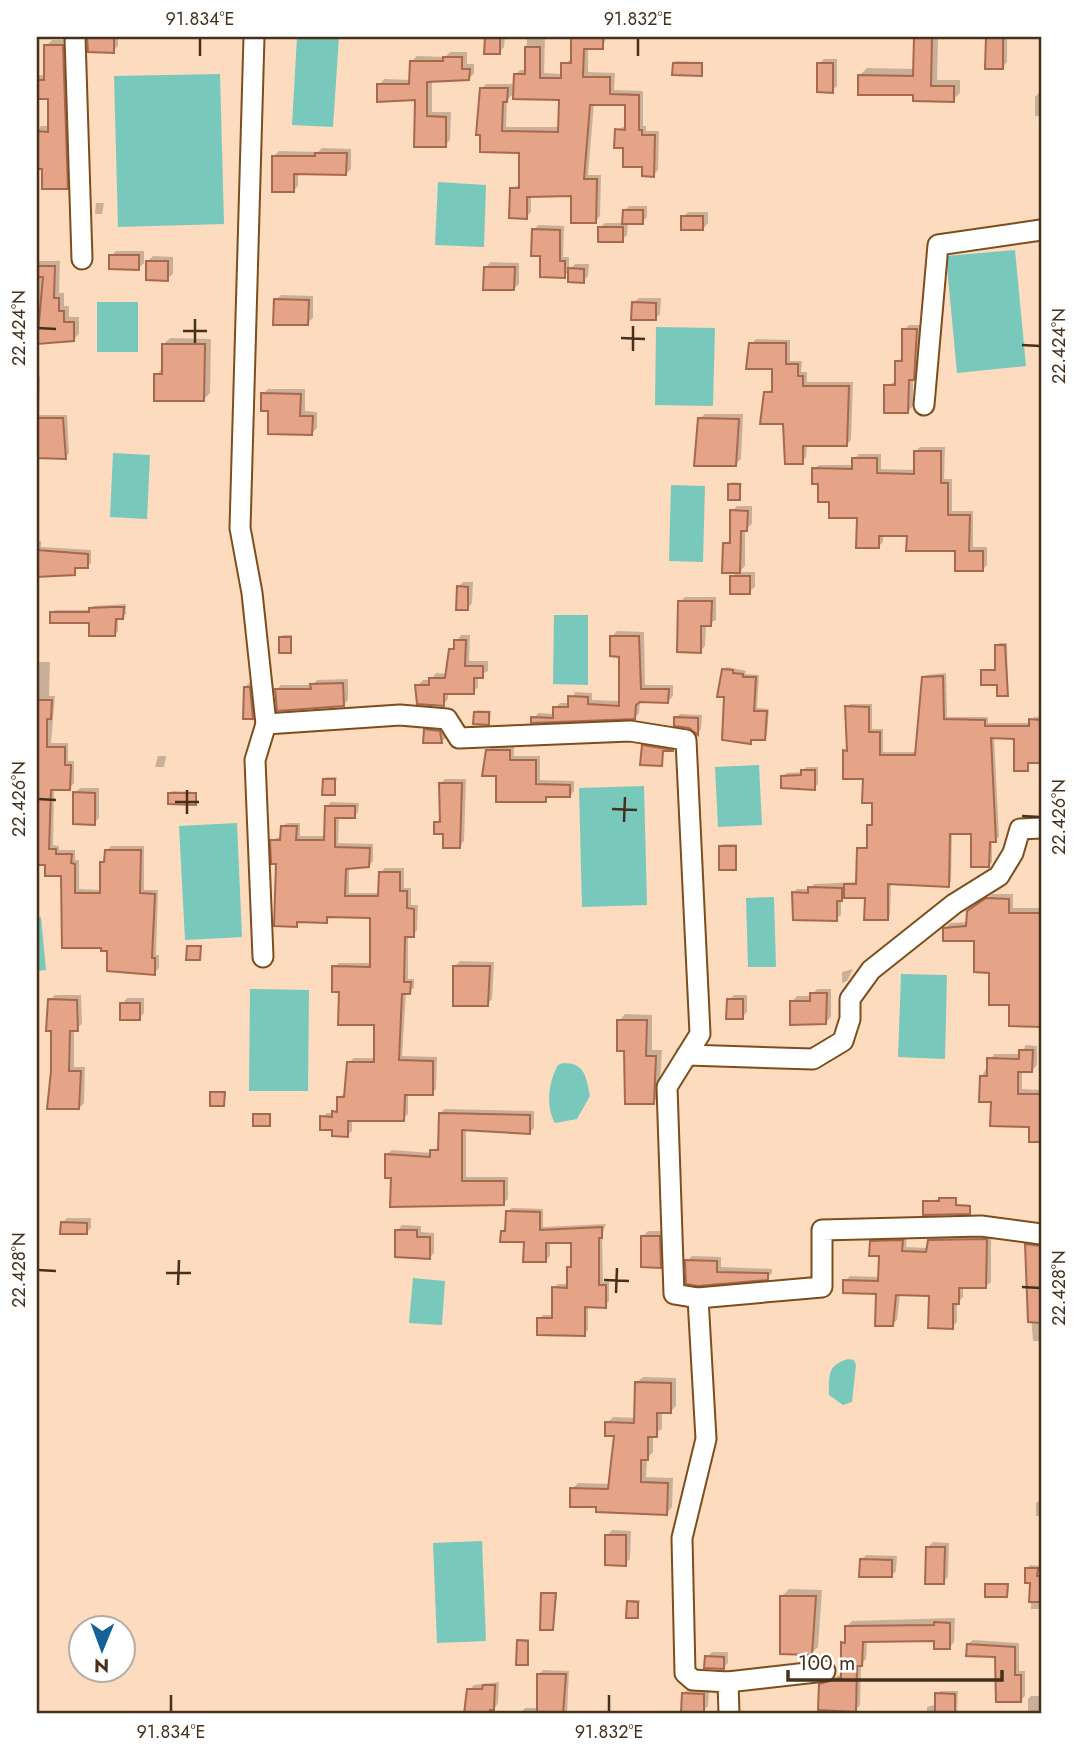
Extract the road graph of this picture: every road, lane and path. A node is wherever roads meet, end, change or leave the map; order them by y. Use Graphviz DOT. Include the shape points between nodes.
graph roads {
  1 [pos="75,37"];
  2 [pos="254,37"];
  3 [pos="1041,230"];
  4 [pos="82,259"];
  5 [pos="924,405"];
  6 [pos="266,724"];
  7 [pos="1041,828"];
  8 [pos="263,957"];
  9 [pos="687,1055"];
  10 [pos="1041,1234"];
  11 [pos="698,1298"];
  12 [pos="825,1671"];
  13 [pos="728,1682"];
  14 [pos="729,1714"];
  1 -- 4 [label="street"];
  2 -- 6 [label="street" via="240,528"];
  3 -- 5 [label="street" via="938,245"];
  6 -- 8 [label="street" via="256,760"];
  6 -- 9 [label="street" via="400,715 447,719 459,738 630,731 686,740 700,1034"];
  7 -- 9 [label="street" via="1020,829 999,876 954,904 871,970 850,999 843,1041 813,1059"];
  9 -- 11 [label="street" via="667,1087 674,1294"];
  10 -- 11 [label="street" via="981,1226 822,1230 822,1287"];
  11 -- 13 [label="street" via="706,1439 682,1538 685,1673 694,1680"];
  12 -- 13 [label="street"];
  13 -- 14 [label="street"];
}
